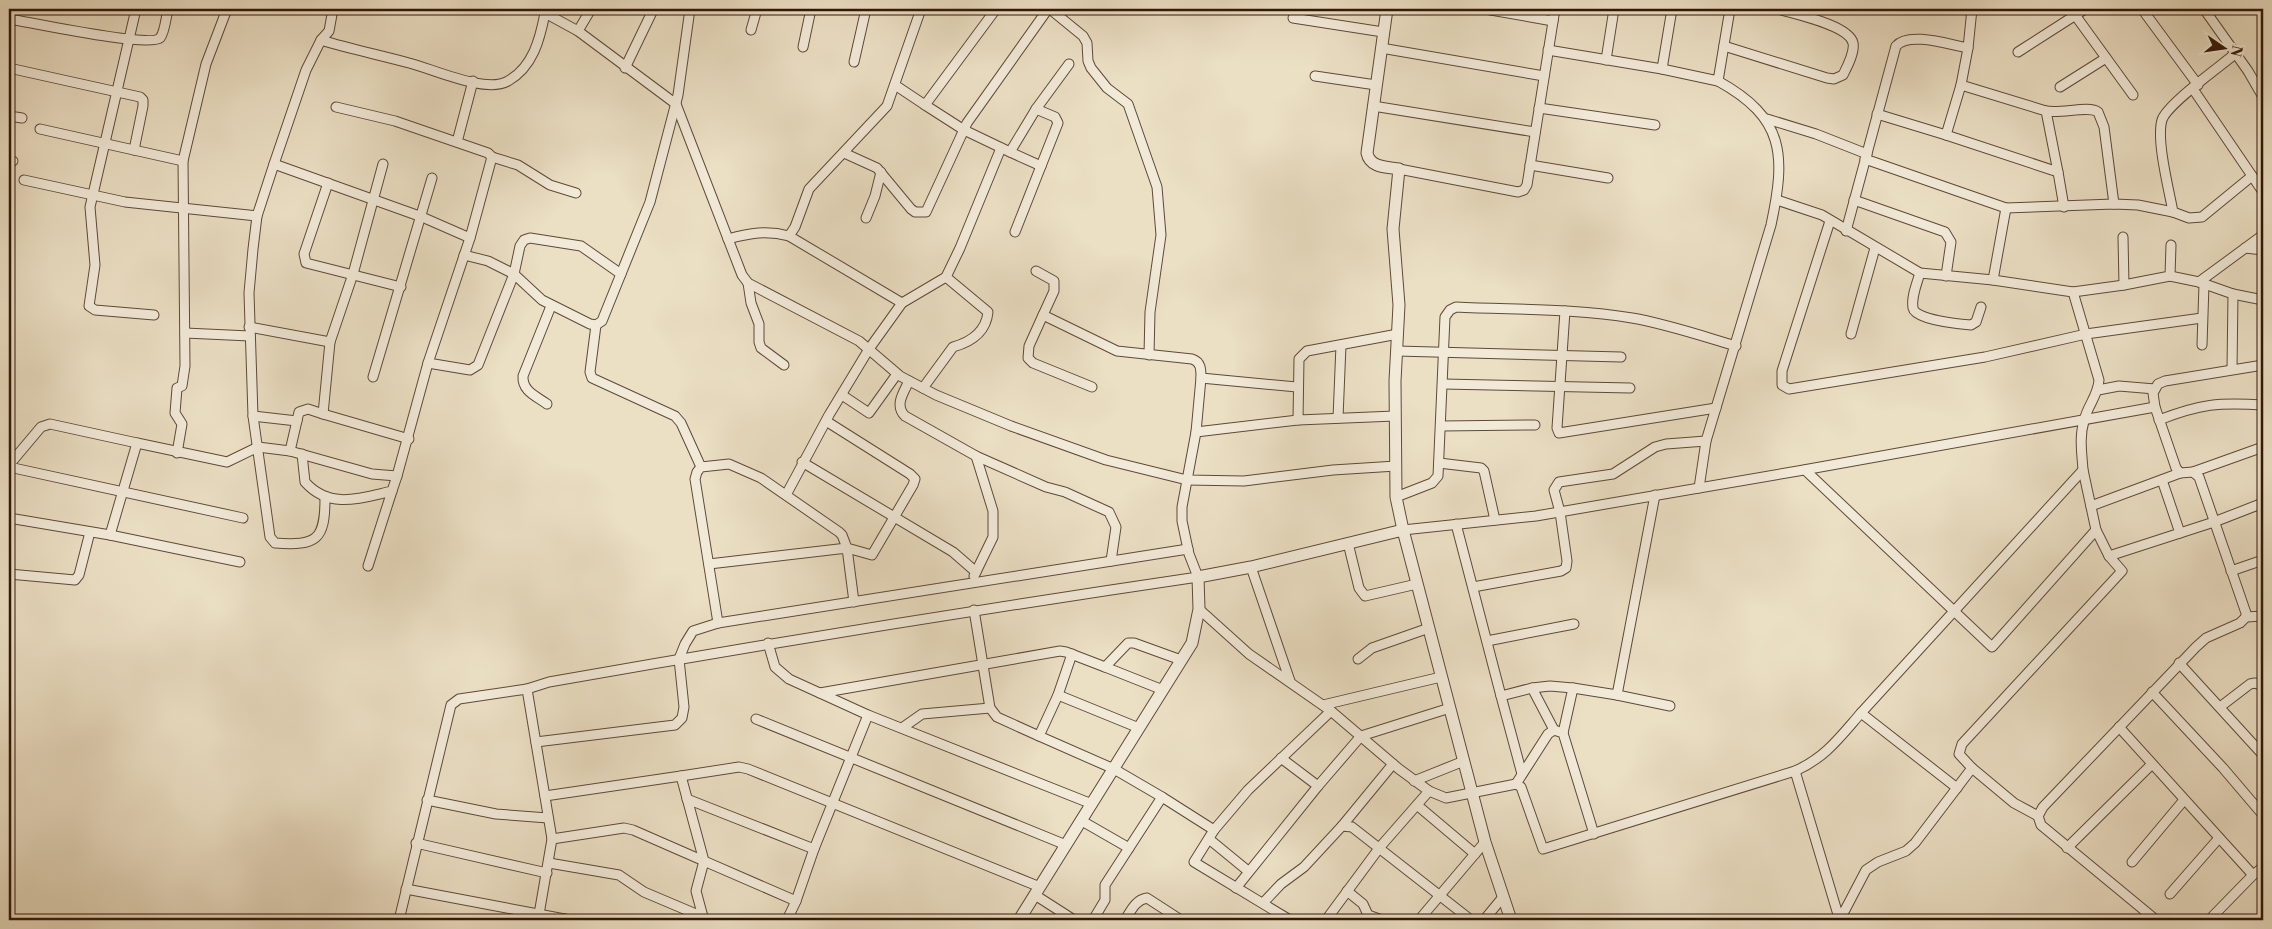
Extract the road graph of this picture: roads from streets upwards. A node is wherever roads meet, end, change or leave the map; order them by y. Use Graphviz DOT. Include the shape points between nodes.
graph roads {
  1 [pos="136,9"];
  2 [pos="168,9"];
  3 [pos="226,9"];
  4 [pos="333,9"];
  5 [pos="591,9"];
  6 [pos="690,9"];
  7 [pos="756,9"];
  8 [pos="811,9"];
  9 [pos="866,9"];
  10 [pos="921,9"];
  11 [pos="996,9"];
  12 [pos="1049,9"];
  13 [pos="1387,9"];
  14 [pos="1485,9"];
  15 [pos="1555,9"];
  16 [pos="1614,9"];
  17 [pos="1672,9"];
  18 [pos="1730,9"];
  19 [pos="1778,9"];
  20 [pos="1972,9"];
  21 [pos="2085,9"];
  22 [pos="2142,9"];
  23 [pos="2204,9"];
  24 [pos="543,11"];
  25 [pos="652,12"];
  26 [pos="2075,15"];
  27 [pos="1292,18"];
  28 [pos="9,19"];
  29 [pos="1553,21"];
  30 [pos="751,30"];
  31 [pos="578,31"];
  32 [pos="1383,32"];
  33 [pos="128,40"];
  34 [pos="321,40"];
  35 [pos="1724,46"];
  36 [pos="803,47"];
  37 [pos="1381,48"];
  38 [pos="1968,48"];
  39 [pos="1548,50"];
  40 [pos="2018,52"];
  41 [pos="2236,53"];
  42 [pos="2106,58"];
  43 [pos="1606,60"];
  44 [pos="854,62"];
  45 [pos="1069,64"];
  46 [pos="9,68"];
  47 [pos="625,68"];
  48 [pos="1662,69"];
  49 [pos="1315,76"];
  50 [pos="1544,76"];
  51 [pos="473,81"];
  52 [pos="1718,81"];
  53 [pos="895,85"];
  54 [pos="1376,85"];
  55 [pos="1961,85"];
  56 [pos="2060,87"];
  57 [pos="2195,87"];
  58 [pos="116,91"];
  59 [pos="2262,94"];
  60 [pos="2132,95"];
  61 [pos="676,104"];
  62 [pos="925,105"];
  63 [pos="336,106"];
  64 [pos="1373,106"];
  65 [pos="1539,108"];
  66 [pos="1036,109"];
  67 [pos="2046,111"];
  68 [pos="1877,114"];
  69 [pos="9,116"];
  70 [pos="22,118"];
  71 [pos="1767,119"];
  72 [pos="1655,125"];
  73 [pos="40,129"];
  74 [pos="964,130"];
  75 [pos="1535,132"];
  76 [pos="1946,135"];
  77 [pos="457,142"];
  78 [pos="104,144"];
  79 [pos="1001,148"];
  80 [pos="134,150"];
  81 [pos="844,152"];
  82 [pos="1010,152"];
  83 [pos="1866,156"];
  84 [pos="492,157"];
  85 [pos="183,161"];
  86 [pos="274,164"];
  87 [pos="383,164"];
  88 [pos="1530,165"];
  89 [pos="1041,166"];
  90 [pos="1399,169"];
  91 [pos="880,172"];
  92 [pos="2058,172"];
  93 [pos="2252,176"];
  94 [pos="432,178"];
  95 [pos="1608,178"];
  96 [pos="24,180"];
  97 [pos="328,183"];
  98 [pos="2263,192"];
  99 [pos="576,193"];
  100 [pos="92,194"];
  101 [pos="373,199"];
  102 [pos="1777,200"];
  103 [pos="1854,200"];
  104 [pos="2114,204"];
  105 [pos="2064,207"];
  106 [pos="2006,208"];
  107 [pos="182,209"];
  108 [pos="2173,212"];
  109 [pos="257,216"];
  110 [pos="422,217"];
  111 [pos="866,218"];
  112 [pos="1830,221"];
  113 [pos="1846,230"];
  114 [pos="1015,232"];
  115 [pos="2263,235"];
  116 [pos="789,236"];
  117 [pos="2124,237"];
  118 [pos="470,238"];
  119 [pos="728,239"];
  120 [pos="2171,245"];
  121 [pos="1875,248"];
  122 [pos="2245,248"];
  123 [pos="2263,250"];
  124 [pos="464,255"];
  125 [pos="1036,271"];
  126 [pos="1920,273"];
  127 [pos="353,274"];
  128 [pos="514,274"];
  129 [pos="621,274"];
  130 [pos="1946,276"];
  131 [pos="2170,276"];
  132 [pos="946,277"];
  133 [pos="1993,280"];
  134 [pos="748,283"];
  135 [pos="2202,283"];
  136 [pos="2124,285"];
  137 [pos="401,286"];
  138 [pos="2073,292"];
  139 [pos="2233,294"];
  140 [pos="2263,300"];
  141 [pos="902,303"];
  142 [pos="551,306"];
  143 [pos="1981,307"];
  144 [pos="1565,311"];
  145 [pos="154,315"];
  146 [pos="1043,316"];
  147 [pos="2202,318"];
  148 [pos="596,325"];
  149 [pos="250,332"];
  150 [pos="185,333"];
  151 [pos="1398,334"];
  152 [pos="1851,334"];
  153 [pos="2086,334"];
  154 [pos="330,342"];
  155 [pos="2202,344"];
  156 [pos="1341,345"];
  157 [pos="1736,346"];
  158 [pos="869,350"];
  159 [pos="1397,351"];
  160 [pos="1444,351"];
  161 [pos="1149,355"];
  162 [pos="1561,356"];
  163 [pos="1621,357"];
  164 [pos="428,363"];
  165 [pos="784,365"];
  166 [pos="2263,365"];
  167 [pos="2232,370"];
  168 [pos="897,374"];
  169 [pos="373,377"];
  170 [pos="1201,378"];
  171 [pos="909,381"];
  172 [pos="1442,384"];
  173 [pos="1092,387"];
  174 [pos="1297,387"];
  175 [pos="1559,387"];
  176 [pos="923,388"];
  177 [pos="1630,388"];
  178 [pos="2154,389"];
  179 [pos="2098,390"];
  180 [pos="842,395"];
  181 [pos="547,404"];
  182 [pos="2263,405"];
  183 [pos="2155,406"];
  184 [pos="1716,408"];
  185 [pos="323,414"];
  186 [pos="253,416"];
  187 [pos="1396,416"];
  188 [pos="1338,418"];
  189 [pos="2084,419"];
  190 [pos="1298,420"];
  191 [pos="2159,420"];
  192 [pos="297,421"];
  193 [pos="826,421"];
  194 [pos="1535,425"];
  195 [pos="1441,426"];
  196 [pos="1196,432"];
  197 [pos="409,439"];
  198 [pos="1706,441"];
  199 [pos="137,443"];
  200 [pos="258,447"];
  201 [pos="2263,447"];
  202 [pos="290,451"];
  203 [pos="177,453"];
  204 [pos="302,454"];
  205 [pos="976,456"];
  206 [pos="802,462"];
  207 [pos="1439,463"];
  208 [pos="9,466"];
  209 [pos="1396,466"];
  210 [pos="702,467"];
  211 [pos="1804,470"];
  212 [pos="2083,470"];
  213 [pos="2193,472"];
  214 [pos="2180,473"];
  215 [pos="397,476"];
  216 [pos="1187,480"];
  217 [pos="2162,480"];
  218 [pos="1698,488"];
  219 [pos="392,491"];
  220 [pos="124,492"];
  221 [pos="786,495"];
  222 [pos="1655,495"];
  223 [pos="1396,497"];
  224 [pos="325,498"];
  225 [pos="2263,503"];
  226 [pos="2091,506"];
  227 [pos="1560,512"];
  228 [pos="895,516"];
  229 [pos="9,518"];
  230 [pos="243,518"];
  231 [pos="1495,520"];
  232 [pos="2214,522"];
  233 [pos="1456,524"];
  234 [pos="1403,530"];
  235 [pos="2096,530"];
  236 [pos="90,532"];
  237 [pos="2180,533"];
  238 [pos="110,535"];
  239 [pos="1348,543"];
  240 [pos="847,548"];
  241 [pos="1188,551"];
  242 [pos="2109,556"];
  243 [pos="2263,560"];
  244 [pos="1112,561"];
  245 [pos="240,562"];
  246 [pos="709,564"];
  247 [pos="368,566"];
  248 [pos="1252,567"];
  249 [pos="2231,571"];
  250 [pos="976,572"];
  251 [pos="9,574"];
  252 [pos="1198,577"];
  253 [pos="971,583"];
  254 [pos="1417,584"];
  255 [pos="1473,587"];
  256 [pos="854,602"];
  257 [pos="1199,609"];
  258 [pos="974,610"];
  259 [pos="1954,611"];
  260 [pos="2263,616"];
  261 [pos="2246,618"];
  262 [pos="718,623"];
  263 [pos="1574,624"];
  264 [pos="1428,628"];
  265 [pos="1487,641"];
  266 [pos="768,644"];
  267 [pos="1072,654"];
  268 [pos="679,659"];
  269 [pos="1358,659"];
  270 [pos="1182,660"];
  271 [pos="2179,663"];
  272 [pos="982,666"];
  273 [pos="1105,667"];
  274 [pos="1441,677"];
  275 [pos="1290,681"];
  276 [pos="2263,686"];
  277 [pos="1532,688"];
  278 [pos="1573,688"];
  279 [pos="527,689"];
  280 [pos="1163,690"];
  281 [pos="2152,692"];
  282 [pos="820,693"];
  283 [pos="1058,695"];
  284 [pos="1617,695"];
  285 [pos="1501,696"];
  286 [pos="1670,706"];
  287 [pos="2220,707"];
  288 [pos="990,708"];
  289 [pos="1327,708"];
  290 [pos="1450,708"];
  291 [pos="1861,713"];
  292 [pos="868,715"];
  293 [pos="756,719"];
  294 [pos="2119,727"];
  295 [pos="902,728"];
  296 [pos="1139,728"];
  297 [pos="1559,732"];
  298 [pos="1039,736"];
  299 [pos="1362,736"];
  300 [pos="536,742"];
  301 [pos="2263,755"];
  302 [pos="851,756"];
  303 [pos="1281,758"];
  304 [pos="1464,761"];
  305 [pos="1393,764"];
  306 [pos="2152,764"];
  307 [pos="1972,768"];
  308 [pos="1114,769"];
  309 [pos="1795,771"];
  310 [pos="1522,774"];
  311 [pos="681,776"];
  312 [pos="1414,781"];
  313 [pos="1516,784"];
  314 [pos="1318,786"];
  315 [pos="1957,788"];
  316 [pos="1429,791"];
  317 [pos="1473,793"];
  318 [pos="545,796"];
  319 [pos="1162,797"];
  320 [pos="427,800"];
  321 [pos="687,800"];
  322 [pos="2184,800"];
  323 [pos="833,802"];
  324 [pos="1092,804"];
  325 [pos="1417,806"];
  326 [pos="2263,815"];
  327 [pos="2038,816"];
  328 [pos="548,818"];
  329 [pos="1082,820"];
  330 [pos="1342,826"];
  331 [pos="1214,830"];
  332 [pos="1594,834"];
  333 [pos="1208,838"];
  334 [pos="2219,838"];
  335 [pos="552,839"];
  336 [pos="1484,842"];
  337 [pos="416,843"];
  338 [pos="1066,845"];
  339 [pos="1380,847"];
  340 [pos="1129,848"];
  341 [pos="2067,848"];
  342 [pos="814,849"];
  343 [pos="1475,854"];
  344 [pos="704,861"];
  345 [pos="2132,862"];
  346 [pos="2263,867"];
  347 [pos="548,868"];
  348 [pos="1248,871"];
  349 [pos="2253,875"];
  350 [pos="1236,888"];
  351 [pos="406,889"];
  352 [pos="1037,891"];
  353 [pos="1347,891"];
  354 [pos="2170,894"];
  355 [pos="1440,895"];
  356 [pos="1503,897"];
  357 [pos="796,901"];
  358 [pos="1263,903"];
  359 [pos="1365,917"];
  360 [pos="539,918"];
  361 [pos="704,919"];
  362 [pos="1838,919"];
  363 [pos="399,920"];
  364 [pos="570,920"];
  365 [pos="787,920"];
  366 [pos="1019,920"];
  367 [pos="1074,920"];
  368 [pos="1093,920"];
  369 [pos="1125,920"];
  370 [pos="1181,920"];
  371 [pos="1290,920"];
  372 [pos="1326,920"];
  373 [pos="1382,920"];
  374 [pos="1420,920"];
  375 [pos="1471,920"];
  376 [pos="1484,920"];
  377 [pos="1511,920"];
  378 [pos="2156,920"];
  379 [pos="2209,920"];
  1 -- 33 [label="street"];
  2 -- 33 [label="street" via="162,36 158,39"];
  3 -- 85 [label="street" via="206,64"];
  4 -- 34 [label="street" via="329,31"];
  5 -- 31 [label="street"];
  6 -- 61 [label="street"];
  7 -- 30 [label="street"];
  8 -- 36 [label="street"];
  9 -- 44 [label="street"];
  10 -- 53 [label="street"];
  11 -- 62 [label="street"];
  12 -- 74 [label="street"];
  12 -- 161 [label="street" via="1083,36 1091,68 1107,88 1128,104 1157,187 1161,235 1150,312"];
  13 -- 32 [label="street"];
  14 -- 29 [label="street"];
  15 -- 29 [label="street"];
  16 -- 43 [label="street"];
  17 -- 48 [label="street"];
  18 -- 35 [label="street"];
  19 -- 35 [label="street" via="1837,27 1850,36 1853,47 1843,75 1834,80"];
  20 -- 38 [label="street"];
  21 -- 26 [label="street"];
  22 -- 57 [label="street"];
  23 -- 41 [label="street"];
  24 -- 31 [label="street"];
  24 -- 51 [label="street" via="541,36 529,63 508,82 492,85"];
  25 -- 47 [label="street"];
  26 -- 40 [label="street"];
  26 -- 42 [label="street"];
  27 -- 32 [label="street"];
  28 -- 33 [label="street"];
  29 -- 39 [label="street"];
  31 -- 47 [label="street"];
  32 -- 37 [label="street"];
  33 -- 58 [label="street"];
  34 -- 51 [label="street"];
  34 -- 86 [label="street" via="306,70"];
  35 -- 52 [label="street"];
  37 -- 50 [label="street"];
  37 -- 54 [label="street"];
  38 -- 55 [label="street"];
  38 -- 68 [label="street" via="1911,39 1899,42"];
  39 -- 43 [label="street"];
  39 -- 50 [label="street"];
  41 -- 57 [label="street"];
  41 -- 59 [label="street"];
  42 -- 56 [label="street"];
  42 -- 60 [label="street"];
  43 -- 48 [label="street"];
  45 -- 66 [label="street"];
  46 -- 58 [label="street"];
  47 -- 61 [label="street"];
  48 -- 52 [label="street"];
  49 -- 54 [label="street"];
  50 -- 65 [label="street"];
  51 -- 77 [label="street"];
  52 -- 71 [label="street" via="1748,101"];
  53 -- 62 [label="street"];
  53 -- 81 [label="street" via="887,106"];
  54 -- 64 [label="street"];
  55 -- 67 [label="street"];
  55 -- 76 [label="street"];
  57 -- 93 [label="street"];
  57 -- 108 [label="street" via="2169,110 2162,124 2161,142"];
  58 -- 78 [label="street"];
  58 -- 80 [label="street" via="143,100"];
  61 -- 119 [label="street"];
  61 -- 129 [label="street" via="650,202"];
  62 -- 74 [label="street"];
  63 -- 77 [label="street"];
  64 -- 75 [label="street"];
  64 -- 90 [label="street" via="1368,160 1372,164"];
  65 -- 72 [label="street"];
  65 -- 75 [label="street"];
  66 -- 82 [label="street"];
  66 -- 89 [label="street" via="1055,117 1058,123"];
  67 -- 92 [label="street"];
  67 -- 104 [label="street" via="2091,108 2098,112 2104,127"];
  68 -- 76 [label="street"];
  68 -- 83 [label="street"];
  69 -- 70 [label="street"];
  71 -- 83 [label="street" via="1816,134"];
  71 -- 102 [label="street" via="1778,150"];
  73 -- 78 [label="street"];
  74 -- 79 [label="street"];
  74 -- 91 [label="street" via="926,212 911,209"];
  75 -- 88 [label="street"];
  76 -- 92 [label="street"];
  77 -- 84 [label="street"];
  78 -- 80 [label="street"];
  78 -- 100 [label="street"];
  79 -- 82 [label="street"];
  79 -- 132 [label="street"];
  80 -- 85 [label="street"];
  81 -- 91 [label="street"];
  81 -- 116 [label="street" via="809,189"];
  82 -- 89 [label="street"];
  83 -- 103 [label="street"];
  83 -- 106 [label="street"];
  84 -- 99 [label="street" via="518,165 550,185"];
  84 -- 118 [label="street"];
  85 -- 107 [label="street"];
  86 -- 97 [label="street"];
  86 -- 109 [label="street"];
  87 -- 101 [label="street"];
  88 -- 90 [label="street" via="1527,184 1518,192"];
  88 -- 95 [label="street"];
  89 -- 114 [label="street"];
  90 -- 151 [label="street" via="1392,229 1399,304"];
  91 -- 111 [label="street"];
  92 -- 105 [label="street"];
  93 -- 98 [label="street"];
  93 -- 108 [label="street" via="2202,217 2188,218"];
  94 -- 110 [label="street"];
  96 -- 100 [label="street"];
  97 -- 101 [label="street"];
  97 -- 127 [label="street" via="304,260 309,265"];
  100 -- 107 [label="street"];
  100 -- 145 [label="street" via="90,217 95,265 89,306 95,310"];
  101 -- 110 [label="street"];
  101 -- 127 [label="street"];
  102 -- 112 [label="street" via="1812,210"];
  102 -- 157 [label="street"];
  103 -- 113 [label="street"];
  103 -- 130 [label="street" via="1945,232 1951,242"];
  104 -- 105 [label="street"];
  104 -- 108 [label="street"];
  105 -- 106 [label="street"];
  106 -- 133 [label="street"];
  107 -- 109 [label="street"];
  107 -- 150 [label="street"];
  109 -- 149 [label="street" via="249,293"];
  110 -- 118 [label="street"];
  110 -- 137 [label="street"];
  112 -- 113 [label="street"];
  112 -- 153 [label="street" via="1782,371 1780,380 1784,388 1796,389 1985,357"];
  113 -- 121 [label="street"];
  115 -- 122 [label="street"];
  116 -- 119 [label="street" via="771,231"];
  116 -- 141 [label="street"];
  117 -- 136 [label="street"];
  118 -- 124 [label="street"];
  119 -- 134 [label="street"];
  120 -- 131 [label="street"];
  121 -- 126 [label="street"];
  121 -- 152 [label="street"];
  122 -- 123 [label="street"];
  122 -- 135 [label="street"];
  124 -- 128 [label="street" via="488,261"];
  124 -- 164 [label="street"];
  125 -- 146 [label="street" via="1054,282 1054,291"];
  126 -- 130 [label="street"];
  126 -- 143 [label="street" via="1912,301 1915,314 1970,325 1976,322"];
  127 -- 137 [label="street"];
  127 -- 154 [label="street"];
  128 -- 129 [label="street" via="520,246 530,238 581,246"];
  128 -- 142 [label="street"];
  128 -- 164 [label="street" via="478,365 470,370"];
  129 -- 148 [label="street" via="606,316"];
  130 -- 133 [label="street"];
  131 -- 135 [label="street"];
  131 -- 136 [label="street"];
  132 -- 141 [label="street"];
  132 -- 176 [label="street" via="988,312 987,320 968,343 953,347"];
  133 -- 138 [label="street"];
  134 -- 158 [label="street" via="859,341"];
  134 -- 165 [label="street" via="761,348"];
  135 -- 139 [label="street"];
  135 -- 147 [label="street"];
  136 -- 138 [label="street"];
  137 -- 169 [label="street"];
  138 -- 153 [label="street"];
  139 -- 140 [label="street"];
  139 -- 167 [label="street"];
  141 -- 158 [label="street"];
  142 -- 148 [label="street"];
  142 -- 181 [label="street" via="522,383"];
  144 -- 157 [label="street" via="1633,318"];
  144 -- 160 [label="street" via="1456,308 1450,310 1445,318"];
  144 -- 162 [label="street"];
  146 -- 161 [label="street" via="1117,351"];
  146 -- 173 [label="street" via="1029,346 1028,358"];
  147 -- 153 [label="street"];
  147 -- 155 [label="street"];
  148 -- 210 [label="street" via="592,378 675,416"];
  149 -- 150 [label="street"];
  149 -- 154 [label="street"];
  149 -- 186 [label="street"];
  150 -- 203 [label="street" via="182,386 177,388 175,395 175,413 182,424"];
  151 -- 156 [label="street"];
  151 -- 159 [label="street"];
  153 -- 179 [label="street" via="2099,380"];
  154 -- 185 [label="street"];
  156 -- 174 [label="street" via="1302,354"];
  156 -- 188 [label="street"];
  157 -- 184 [label="street"];
  158 -- 168 [label="street"];
  158 -- 180 [label="street"];
  159 -- 160 [label="street"];
  159 -- 187 [label="street"];
  160 -- 162 [label="street"];
  160 -- 172 [label="street"];
  161 -- 170 [label="street" via="1197,361 1201,366"];
  162 -- 163 [label="street"];
  162 -- 175 [label="street"];
  164 -- 197 [label="street"];
  166 -- 167 [label="street"];
  167 -- 178 [label="street" via="2174,379 2158,384"];
  168 -- 171 [label="street"];
  168 -- 180 [label="street" via="869,413"];
  170 -- 174 [label="street"];
  170 -- 196 [label="street"];
  171 -- 176 [label="street"];
  171 -- 205 [label="street" via="899,402 901,412"];
  172 -- 175 [label="street"];
  172 -- 195 [label="street"];
  174 -- 190 [label="street"];
  175 -- 177 [label="street"];
  175 -- 184 [label="street" via="1557,428 1560,433"];
  176 -- 216 [label="street" via="1011,426 1106,460"];
  178 -- 179 [label="street" via="2119,386"];
  178 -- 183 [label="street"];
  179 -- 189 [label="street"];
  180 -- 193 [label="street"];
  182 -- 191 [label="street" via="2200,406"];
  183 -- 189 [label="street"];
  183 -- 191 [label="street"];
  184 -- 198 [label="street"];
  185 -- 192 [label="street" via="303,409"];
  185 -- 197 [label="street"];
  186 -- 192 [label="street"];
  186 -- 200 [label="street"];
  187 -- 188 [label="street"];
  187 -- 209 [label="street"];
  188 -- 190 [label="street"];
  189 -- 211 [label="street"];
  189 -- 212 [label="street"];
  190 -- 196 [label="street"];
  191 -- 214 [label="street"];
  192 -- 202 [label="street"];
  193 -- 206 [label="street"];
  193 -- 228 [label="street" via="915,479"];
  194 -- 195 [label="street"];
  195 -- 207 [label="street"];
  196 -- 216 [label="street"];
  197 -- 215 [label="street"];
  198 -- 218 [label="street"];
  198 -- 227 [label="street" via="1666,444 1613,474 1560,482 1554,490"];
  199 -- 203 [label="street"];
  199 -- 208 [label="street" via="50,424 41,428"];
  199 -- 220 [label="street"];
  200 -- 202 [label="street"];
  200 -- 203 [label="street" via="228,462"];
  200 -- 224 [label="street" via="270,537 275,543 300,545 311,542 321,532"];
  201 -- 213 [label="street"];
  202 -- 204 [label="street"];
  204 -- 215 [label="street" via="372,474"];
  204 -- 224 [label="street" via="305,482"];
  205 -- 244 [label="street" via="1046,488 1065,492 1110,512 1116,528"];
  205 -- 250 [label="street" via="993,512 993,537"];
  206 -- 221 [label="street"];
  206 -- 228 [label="street"];
  207 -- 223 [label="street" via="1436,480"];
  207 -- 231 [label="street" via="1481,468"];
  208 -- 220 [label="street"];
  209 -- 216 [label="street" via="1244,481"];
  209 -- 223 [label="street"];
  210 -- 221 [label="street" via="729,464 760,478"];
  210 -- 246 [label="street" via="695,480"];
  211 -- 218 [label="street"];
  211 -- 259 [label="street"];
  212 -- 226 [label="street"];
  212 -- 259 [label="street"];
  213 -- 214 [label="street"];
  213 -- 232 [label="street" via="2199,477"];
  214 -- 217 [label="street"];
  215 -- 219 [label="street"];
  216 -- 241 [label="street" via="1182,521"];
  217 -- 226 [label="street"];
  217 -- 237 [label="street"];
  218 -- 222 [label="street"];
  219 -- 224 [label="street" via="357,500"];
  219 -- 247 [label="street"];
  220 -- 230 [label="street"];
  220 -- 238 [label="street"];
  221 -- 240 [label="street" via="838,532"];
  222 -- 227 [label="street"];
  222 -- 284 [label="street"];
  223 -- 234 [label="street"];
  225 -- 232 [label="street"];
  226 -- 235 [label="street"];
  227 -- 231 [label="street"];
  227 -- 255 [label="street" via="1566,568"];
  228 -- 240 [label="street" via="872,555"];
  228 -- 250 [label="street" via="962,558"];
  229 -- 236 [label="street"];
  231 -- 233 [label="street"];
  232 -- 237 [label="street"];
  232 -- 249 [label="street"];
  233 -- 234 [label="street"];
  233 -- 255 [label="street"];
  234 -- 239 [label="street"];
  234 -- 254 [label="street"];
  235 -- 242 [label="street"];
  235 -- 259 [label="street" via="1992,647"];
  236 -- 238 [label="street"];
  236 -- 251 [label="street" via="75,580"];
  237 -- 242 [label="street"];
  238 -- 245 [label="street"];
  239 -- 248 [label="street"];
  239 -- 254 [label="street" via="1359,588 1365,596"];
  240 -- 246 [label="street"];
  240 -- 256 [label="street"];
  241 -- 244 [label="street"];
  241 -- 252 [label="street"];
  242 -- 307 [label="street" via="2122,571 1962,744 1959,754"];
  243 -- 249 [label="street"];
  244 -- 253 [label="street"];
  246 -- 262 [label="street"];
  248 -- 252 [label="street"];
  248 -- 275 [label="street"];
  249 -- 261 [label="street"];
  250 -- 253 [label="street"];
  252 -- 257 [label="street"];
  252 -- 258 [label="street"];
  253 -- 256 [label="street"];
  254 -- 264 [label="street"];
  255 -- 265 [label="street"];
  256 -- 262 [label="street"];
  257 -- 270 [label="street" via="1192,643"];
  257 -- 275 [label="street" via="1236,643"];
  258 -- 266 [label="street"];
  258 -- 272 [label="street"];
  259 -- 291 [label="street"];
  260 -- 261 [label="street"];
  261 -- 271 [label="street" via="2206,638"];
  262 -- 268 [label="street" via="693,631"];
  263 -- 265 [label="street"];
  264 -- 269 [label="street" via="1372,648"];
  264 -- 274 [label="street"];
  265 -- 285 [label="street"];
  266 -- 268 [label="street"];
  266 -- 282 [label="street" via="775,667 789,679"];
  267 -- 272 [label="street" via="1060,651"];
  267 -- 273 [label="street"];
  267 -- 283 [label="street"];
  268 -- 279 [label="street" via="549,682"];
  268 -- 300 [label="street" via="684,707 682,718 675,725"];
  270 -- 273 [label="street" via="1128,643"];
  270 -- 280 [label="street"];
  271 -- 281 [label="street"];
  271 -- 287 [label="street"];
  272 -- 282 [label="street"];
  272 -- 288 [label="street"];
  273 -- 280 [label="street"];
  274 -- 289 [label="street"];
  274 -- 290 [label="street"];
  275 -- 289 [label="street"];
  276 -- 287 [label="street" via="2255,682 2250,684"];
  277 -- 278 [label="street"];
  277 -- 285 [label="street"];
  277 -- 297 [label="street"];
  278 -- 284 [label="street"];
  278 -- 297 [label="street"];
  279 -- 300 [label="street"];
  279 -- 320 [label="street" via="459,699 451,704"];
  280 -- 296 [label="street"];
  281 -- 294 [label="street"];
  281 -- 326 [label="street"];
  282 -- 292 [label="street"];
  283 -- 296 [label="street"];
  283 -- 298 [label="street"];
  284 -- 286 [label="street"];
  285 -- 310 [label="street"];
  287 -- 301 [label="street"];
  288 -- 295 [label="street" via="922,714"];
  288 -- 298 [label="street" via="997,717"];
  289 -- 299 [label="street"];
  289 -- 303 [label="street"];
  290 -- 299 [label="street"];
  290 -- 304 [label="street"];
  291 -- 309 [label="street" via="1816,761"];
  291 -- 315 [label="street"];
  292 -- 295 [label="street"];
  292 -- 302 [label="street"];
  293 -- 302 [label="street"];
  294 -- 306 [label="street"];
  294 -- 327 [label="street"];
  295 -- 324 [label="street"];
  296 -- 308 [label="street"];
  297 -- 310 [label="street" via="1548,734"];
  297 -- 332 [label="street"];
  298 -- 308 [label="street"];
  299 -- 305 [label="street"];
  299 -- 314 [label="street"];
  300 -- 318 [label="street"];
  302 -- 323 [label="street"];
  302 -- 338 [label="street"];
  303 -- 314 [label="street"];
  303 -- 331 [label="street"];
  304 -- 312 [label="street"];
  304 -- 317 [label="street"];
  305 -- 312 [label="street"];
  305 -- 330 [label="street"];
  306 -- 322 [label="street"];
  306 -- 341 [label="street"];
  307 -- 315 [label="street"];
  307 -- 327 [label="street" via="2014,803"];
  308 -- 319 [label="street"];
  308 -- 324 [label="street"];
  309 -- 332 [label="street"];
  309 -- 362 [label="street"];
  310 -- 313 [label="street"];
  311 -- 318 [label="street"];
  311 -- 321 [label="street"];
  311 -- 323 [label="street" via="739,767"];
  312 -- 316 [label="street"];
  313 -- 317 [label="street"];
  313 -- 332 [label="street" via="1521,787 1542,849"];
  314 -- 348 [label="street"];
  315 -- 362 [label="street" via="1925,832 1906,851 1866,870"];
  316 -- 317 [label="street" via="1446,798"];
  316 -- 325 [label="street"];
  317 -- 336 [label="street"];
  318 -- 328 [label="street"];
  319 -- 331 [label="street"];
  319 -- 340 [label="street"];
  320 -- 328 [label="street" via="496,814"];
  320 -- 337 [label="street"];
  321 -- 342 [label="street"];
  321 -- 344 [label="street"];
  322 -- 334 [label="street"];
  322 -- 345 [label="street"];
  323 -- 342 [label="street"];
  323 -- 352 [label="street"];
  324 -- 329 [label="street"];
  325 -- 339 [label="street"];
  325 -- 343 [label="street"];
  327 -- 341 [label="street" via="2041,825"];
  328 -- 335 [label="street"];
  329 -- 338 [label="street"];
  329 -- 340 [label="street"];
  330 -- 339 [label="street" via="1352,827"];
  330 -- 358 [label="street" via="1304,867"];
  331 -- 333 [label="street"];
  333 -- 348 [label="street"];
  333 -- 350 [label="street" via="1194,862"];
  334 -- 349 [label="street"];
  334 -- 354 [label="street"];
  335 -- 344 [label="street" via="624,828"];
  335 -- 347 [label="street"];
  336 -- 343 [label="street"];
  336 -- 356 [label="street"];
  337 -- 347 [label="street"];
  337 -- 351 [label="street"];
  338 -- 352 [label="street"];
  339 -- 353 [label="street"];
  339 -- 355 [label="street"];
  340 -- 368 [label="street" via="1104,885 1105,900"];
  341 -- 378 [label="street"];
  342 -- 357 [label="street"];
  343 -- 355 [label="street"];
  344 -- 357 [label="street"];
  344 -- 361 [label="street" via="696,891"];
  346 -- 349 [label="street"];
  347 -- 360 [label="street"];
  347 -- 361 [label="street" via="619,875 644,892"];
  348 -- 350 [label="street"];
  349 -- 379 [label="street"];
  350 -- 358 [label="street"];
  351 -- 360 [label="street"];
  351 -- 363 [label="street"];
  352 -- 366 [label="street"];
  352 -- 367 [label="street"];
  353 -- 359 [label="street" via="1363,904"];
  353 -- 372 [label="street"];
  355 -- 374 [label="street"];
  355 -- 375 [label="street"];
  356 -- 376 [label="street"];
  356 -- 377 [label="street"];
  357 -- 365 [label="street"];
  358 -- 371 [label="street"];
  359 -- 373 [label="street"];
  360 -- 364 [label="street"];
  369 -- 370 [label="street" via="1140,899 1146,898"];
}
